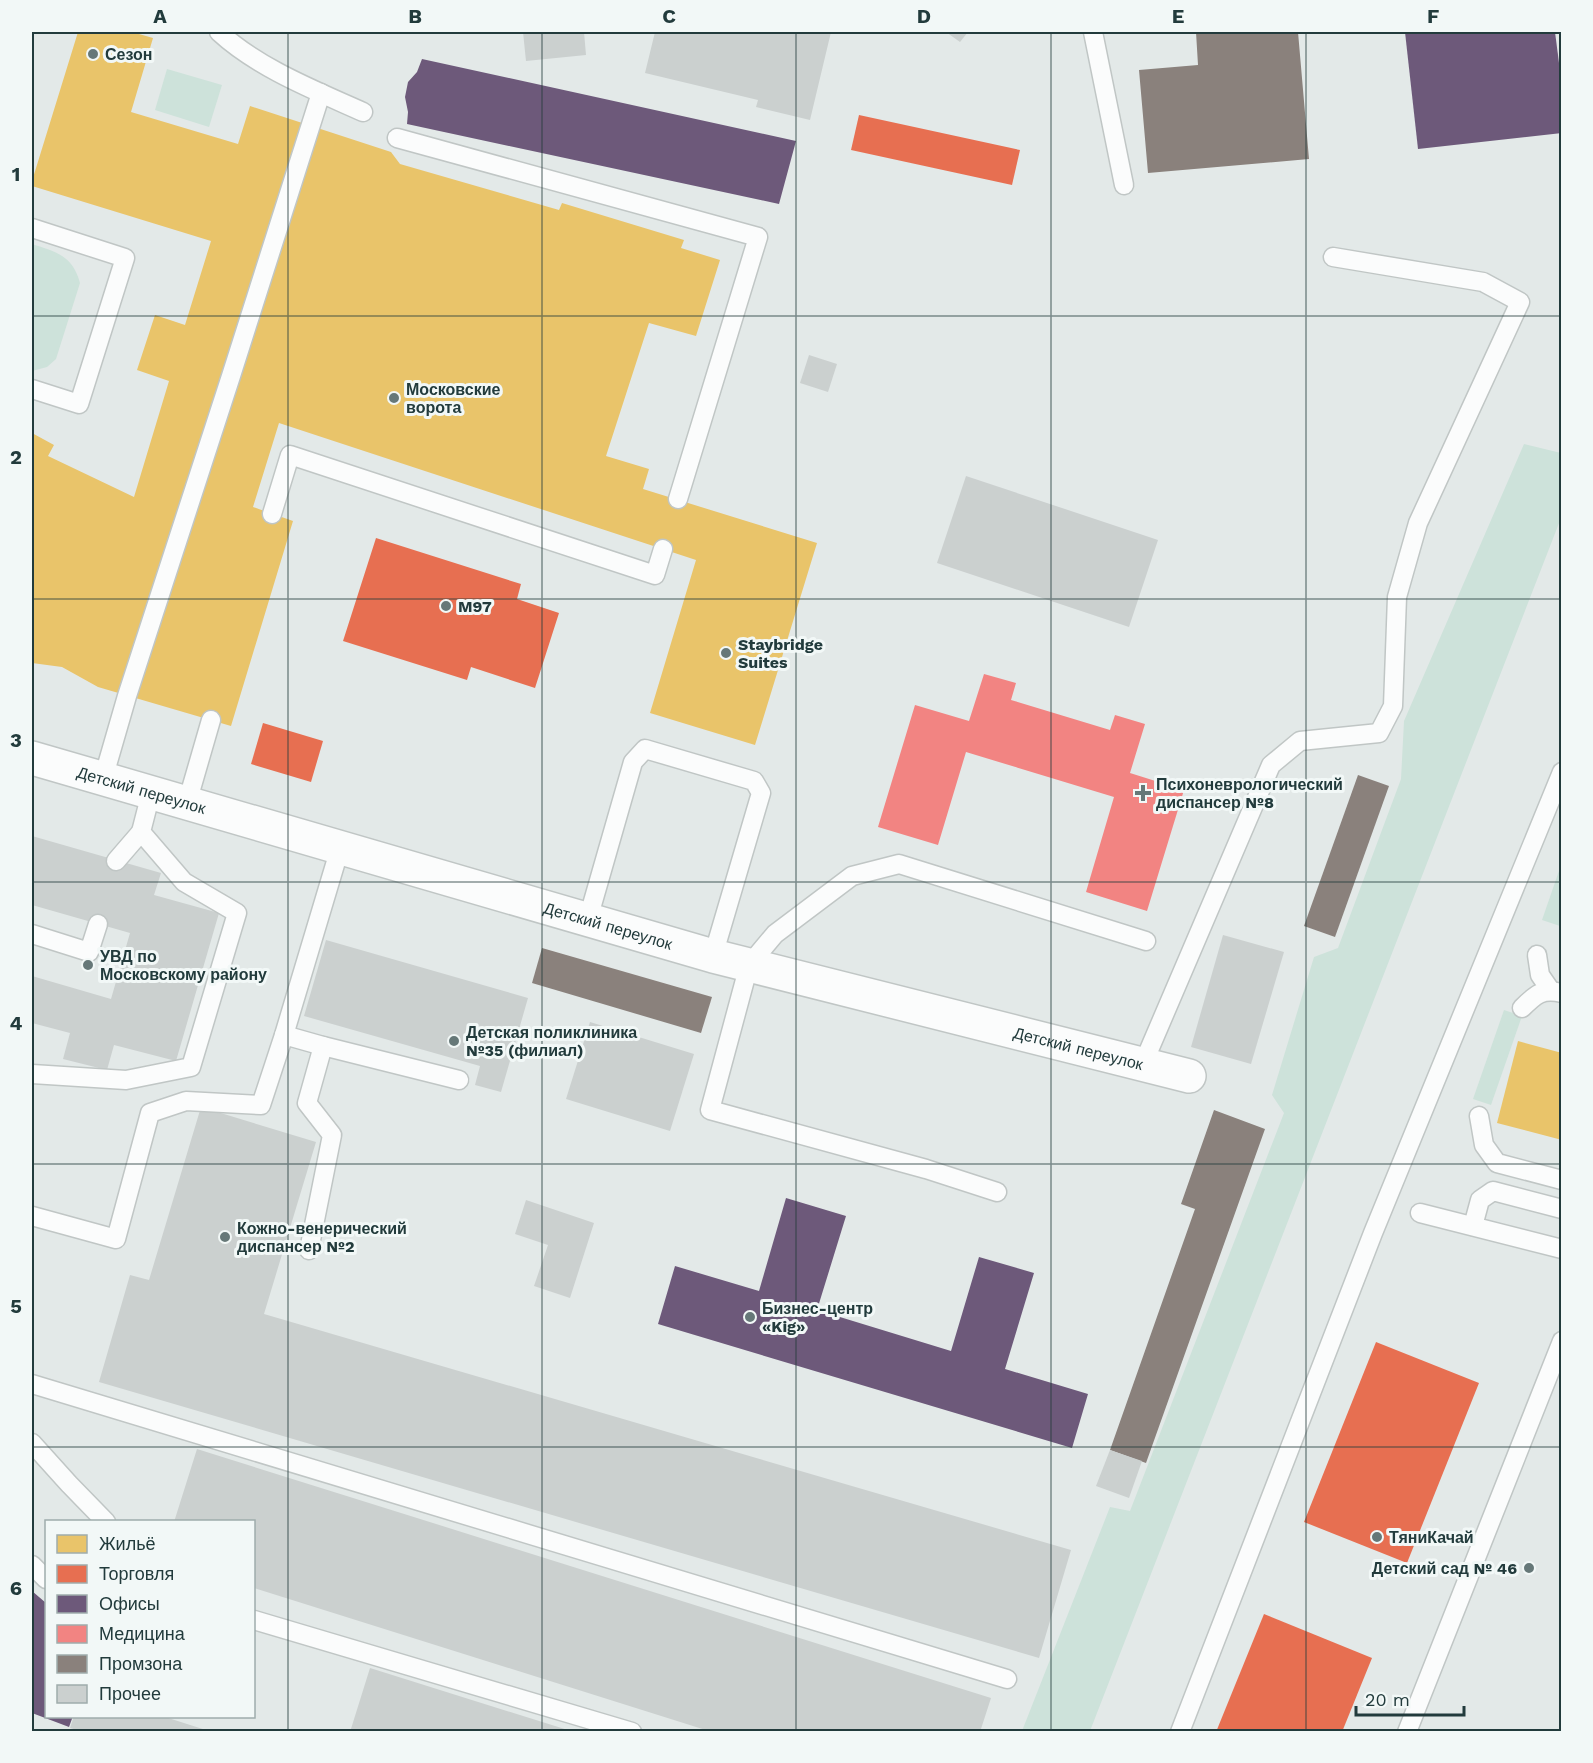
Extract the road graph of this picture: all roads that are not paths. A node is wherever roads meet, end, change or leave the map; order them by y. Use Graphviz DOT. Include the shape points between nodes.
graph roads {
  1 [pos="219,32"];
  2 [pos="1093,32"];
  3 [pos="321,93"];
  4 [pos="363,111"];
  5 [pos="397,138"];
  6 [pos="1124,185"];
  7 [pos="32,228"];
  8 [pos="1333,257"];
  9 [pos="32,389"];
  10 [pos="678,499"];
  11 [pos="272,514"];
  12 [pos="663,549"];
  13 [pos="211,720"];
  14 [pos="32,758"];
  15 [pos="1562,772"];
  16 [pos="103,779"];
  17 [pos="151,793"];
  18 [pos="187,803"];
  19 [pos="141,832"];
  20 [pos="340,848"];
  21 [pos="116,861"];
  22 [pos="588,919"];
  23 [pos="98,924"];
  24 [pos="32,934"];
  25 [pos="1146,941"];
  26 [pos="1537,955"];
  27 [pos="713,956"];
  28 [pos="749,965"];
  29 [pos="1556,992"];
  30 [pos="1522,1008"];
  31 [pos="284,1035"];
  32 [pos="323,1046"];
  33 [pos="1143,1064"];
  34 [pos="32,1074"];
  35 [pos="1189,1076"];
  36 [pos="459,1080"];
  37 [pos="1479,1116"];
  38 [pos="1562,1180"];
  39 [pos="997,1191"];
  40 [pos="1562,1209"];
  41 [pos="1420,1213"];
  42 [pos="32,1216"];
  43 [pos="1473,1227"];
  44 [pos="1562,1249"];
  45 [pos="309,1250"];
  46 [pos="1562,1341"];
  47 [pos="32,1384"];
  48 [pos="32,1443"];
  49 [pos="105,1520"];
  50 [pos="32,1565"];
  51 [pos="45,1578"];
  52 [pos="255,1620"];
  53 [pos="1007,1679"];
  54 [pos="632,1731"];
  55 [pos="1180,1731"];
  56 [pos="1407,1731"];
  1 -- 3 [label="lane" via="235,47"];
  2 -- 6 [label="lane"];
  3 -- 4 [label="lane"];
  3 -- 16 [label="lane"];
  5 -- 10 [label="lane" via="758,237"];
  7 -- 9 [label="lane" via="125,258 79,404"];
  8 -- 33 [label="lane" via="1483,282 1520,302 1418,523 1397,597 1393,706 1379,733 1300,741 1271,765"];
  11 -- 12 [label="lane" via="290,455 655,575"];
  13 -- 18 [label="lane"];
  14 -- 16 [label="street, Детский переулок"];
  15 -- 55 [label="lane" via="1373,1233"];
  16 -- 17 [label="street, Детский переулок"];
  17 -- 18 [label="street, Детский переулок"];
  17 -- 19 [label="lane"];
  18 -- 20 [label="street, Детский переулок"];
  19 -- 21 [label="lane"];
  19 -- 34 [label="lane" via="184,882 237,913 191,1067 126,1080"];
  20 -- 22 [label="street, Детский переулок"];
  20 -- 31 [label="lane"];
  22 -- 27 [label="street, Детский переулок"];
  22 -- 27 [label="lane" via="633,762 645,749 754,781 761,793"];
  23 -- 24 [label="lane" via="89,952"];
  25 -- 28 [label="lane" via="899,864 852,876 775,934"];
  26 -- 29 [label="lane" via="1540,975"];
  27 -- 28 [label="street, Детский переулок"];
  28 -- 33 [label="street, Детский переулок"];
  28 -- 39 [label="lane" via="710,1110"];
  29 -- 30 [label="lane" via="1536,994"];
  31 -- 32 [label="lane"];
  31 -- 42 [label="lane" via="261,1105 186,1101 150,1113 116,1239"];
  32 -- 36 [label="lane"];
  32 -- 45 [label="lane" via="307,1103 332,1135"];
  33 -- 35 [label="street, Детский переулок"];
  37 -- 38 [label="lane" via="1484,1145 1497,1163"];
  40 -- 43 [label="lane" via="1493,1191 1480,1200"];
  41 -- 43 [label="lane"];
  43 -- 44 [label="lane"];
  46 -- 56 [label="lane"];
  47 -- 53 [label="lane"];
  48 -- 49 [label="lane"];
  50 -- 51 [label="lane"];
  52 -- 54 [label="lane"];
}
